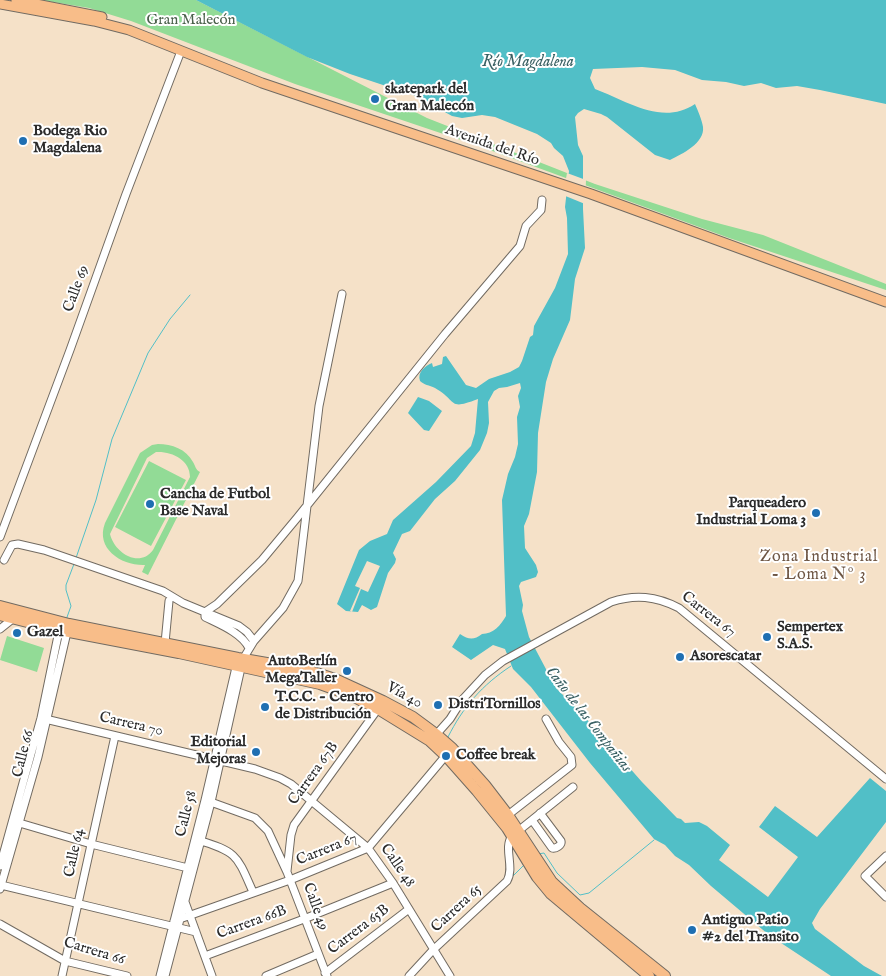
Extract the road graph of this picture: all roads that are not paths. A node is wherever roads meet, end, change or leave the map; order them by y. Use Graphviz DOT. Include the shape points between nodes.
graph roads {
  1 [pos="16,0"];
  2 [pos="0,4"];
  3 [pos="181,51"];
  4 [pos="563,182"];
  5 [pos="592,192"];
  6 [pos="542,200"];
  7 [pos="342,294"];
  8 [pos="886,297"];
  9 [pos="886,302"];
  10 [pos="307,506"];
  11 [pos="0,537"];
  12 [pos="4,560"];
  13 [pos="169,601"];
  14 [pos="0,606"];
  15 [pos="205,612"];
  16 [pos="0,615"];
  17 [pos="18,615"];
  18 [pos="64,627"];
  19 [pos="0,629"];
  20 [pos="254,640"];
  21 [pos="165,643"];
  22 [pos="249,648"];
  23 [pos="240,662"];
  24 [pos="381,705"];
  25 [pos="44,719"];
  26 [pos="546,719"];
  27 [pos="115,736"];
  28 [pos="436,738"];
  29 [pos="449,752"];
  30 [pos="218,760"];
  31 [pos="886,779"];
  32 [pos="573,787"];
  33 [pos="208,801"];
  34 [pos="313,802"];
  35 [pos="540,813"];
  36 [pos="508,815"];
  37 [pos="532,820"];
  38 [pos="16,822"];
  39 [pos="0,833"];
  40 [pos="515,833"];
  41 [pos="12,836"];
  42 [pos="198,840"];
  43 [pos="91,844"];
  44 [pos="368,848"];
  45 [pos="523,850"];
  46 [pos="886,856"];
  47 [pos="6,857"];
  48 [pos="510,857"];
  49 [pos="0,866"];
  50 [pos="190,869"];
  51 [pos="287,872"];
  52 [pos="290,880"];
  53 [pos="393,883"];
  54 [pos="1,887"];
  55 [pos="253,892"];
  56 [pos="886,897"];
  57 [pos="185,902"];
  58 [pos="78,903"];
  59 [pos="409,909"];
  60 [pos="577,911"];
  61 [pos="190,916"];
  62 [pos="304,919"];
  63 [pos="0,924"];
  64 [pos="176,924"];
  65 [pos="196,932"];
  66 [pos="433,950"];
  67 [pos="622,953"];
  68 [pos="318,954"];
  69 [pos="205,956"];
  70 [pos="65,961"];
  71 [pos="326,975"];
  72 [pos="662,975"];
  73 [pos="62,976"];
  74 [pos="127,976"];
  75 [pos="160,976"];
  76 [pos="165,976"];
  77 [pos="212,976"];
  78 [pos="266,976"];
  79 [pos="409,976"];
  80 [pos="450,976"];
  81 [pos="637,976"];
  82 [pos="649,976"];
  1 -- 4 [label="main road, Avenida del Río" via="116,21 268,80 455,142"];
  2 -- 3 [label="main road, Avenida del Río" via="112,25"];
  3 -- 4 [label="main road, Avenida del Río" via="294,94"];
  3 -- 11 [label="street, Calle 69"];
  4 -- 5 [label="main road, Avenida del Río"];
  5 -- 8 [label="main road, Avenida del Río"];
  5 -- 9 [label="main road, Avenida del Río"];
  6 -- 10 [label="street" via="541,210 526,226 520,246"];
  7 -- 10 [label="street, Calle 58" via="319,406"];
  10 -- 15 [label="street" via="262,560"];
  10 -- 20 [label="street, Calle 58" via="298,581 283,608"];
  12 -- 15 [label="street" via="12,545 44,550 162,591"];
  13 -- 21 [label="street"];
  14 -- 17 [label="highway, Vía 40"];
  15 -- 20 [label="street" via="239,626"];
  15 -- 22 [label="street" via="204,617 234,632"];
  16 -- 17 [label="highway, Vía 40"];
  17 -- 18 [label="highway, Vía 40"];
  17 -- 19 [label="street"];
  18 -- 21 [label="highway, Vía 40"];
  18 -- 23 [label="highway, Vía 40"];
  18 -- 25 [label="street, Calle 66"];
  20 -- 22 [label="street, Calle 58"];
  21 -- 23 [label="highway, Vía 40"];
  22 -- 23 [label="street, Calle 58"];
  23 -- 24 [label="highway, Vía 40" via="308,670 343,682"];
  23 -- 30 [label="street, Calle 58"];
  24 -- 28 [label="highway, Vía 40" via="412,717"];
  24 -- 34 [label="street, Carrera 67B"];
  25 -- 27 [label="street, Carrera 70"];
  25 -- 38 [label="street, Calle 66"];
  26 -- 36 [label="street" via="571,758 572,765"];
  27 -- 30 [label="street, Carrera 70"];
  27 -- 43 [label="street, Calle 64"];
  28 -- 29 [label="highway, Vía 40"];
  28 -- 31 [label="street, Carrera 67" via="462,700 504,661 602,606 640,596 667,601 679,608"];
  29 -- 36 [label="highway, Vía 40" via="485,785"];
  29 -- 40 [label="highway, Vía 40" via="477,791"];
  29 -- 44 [label="street, Carrera 67"];
  30 -- 33 [label="street, Calle 58"];
  30 -- 34 [label="street, Calle 48" via="280,778"];
  32 -- 35 [label="street"];
  33 -- 42 [label="street, Calle 58"];
  33 -- 51 [label="street, Calle 49" via="255,818 263,825"];
  34 -- 44 [label="street, Calle 48"];
  34 -- 51 [label="street, Carrera 67B" via="293,829"];
  35 -- 37 [label="street"];
  35 -- 37 [label="street" via="561,841 560,845 552,848"];
  36 -- 40 [label="highway, Vía 40"];
  37 -- 40 [label="street"];
  38 -- 41 [label="street, Calle 66"];
  38 -- 43 [label="street"];
  39 -- 41 [label="street"];
  40 -- 45 [label="highway, Vía 40"];
  40 -- 48 [label="street, Carrera 65" via="509,842"];
  41 -- 47 [label="street, Calle 66"];
  42 -- 50 [label="street, Calle 58"];
  42 -- 55 [label="street" via="234,855"];
  43 -- 50 [label="street"];
  43 -- 58 [label="street, Calle 64"];
  44 -- 52 [label="street, Carrera 67"];
  44 -- 53 [label="street, Calle 48"];
  45 -- 48 [label="street"];
  45 -- 60 [label="highway, Vía 40"];
  46 -- 56 [label="street" via="865,876"];
  47 -- 49 [label="street, Calle 66"];
  47 -- 54 [label="street, Calle 66"];
  48 -- 66 [label="street, Carrera 65" via="507,881"];
  50 -- 57 [label="street, Calle 58"];
  50 -- 64 [label="street, Calle 58"];
  51 -- 52 [label="street, Calle 49"];
  52 -- 55 [label="street, Carrera 67"];
  52 -- 62 [label="street, Calle 49"];
  53 -- 59 [label="street, Calle 48"];
  53 -- 62 [label="street, Carrera 66B"];
  54 -- 58 [label="street"];
  55 -- 61 [label="street, Carrera 67"];
  57 -- 61 [label="street"];
  57 -- 64 [label="street, Calle 58"];
  58 -- 64 [label="street"];
  58 -- 70 [label="street, Calle 64"];
  59 -- 66 [label="street, Calle 48"];
  59 -- 71 [label="street, Carrera 65B"];
  60 -- 67 [label="highway, Vía 40"];
  60 -- 72 [label="highway, Vía 40"];
  61 -- 64 [label="street, Carrera 67"];
  61 -- 65 [label="street"];
  62 -- 68 [label="street, Calle 49"];
  62 -- 69 [label="street, Carrera 66B"];
  63 -- 70 [label="street, Carrera 66"];
  64 -- 65 [label="street"];
  64 -- 75 [label="street, Calle 58"];
  64 -- 76 [label="street, Calle 58"];
  65 -- 69 [label="street"];
  66 -- 79 [label="street, Carrera 65"];
  66 -- 80 [label="street, Calle 48"];
  67 -- 81 [label="highway"];
  67 -- 82 [label="highway, Vía 40"];
  68 -- 71 [label="street, Calle 49"];
  68 -- 78 [label="street"];
  69 -- 77 [label="street"];
  70 -- 73 [label="street, Calle 64"];
  70 -- 74 [label="street, Carrera 66"];
}
